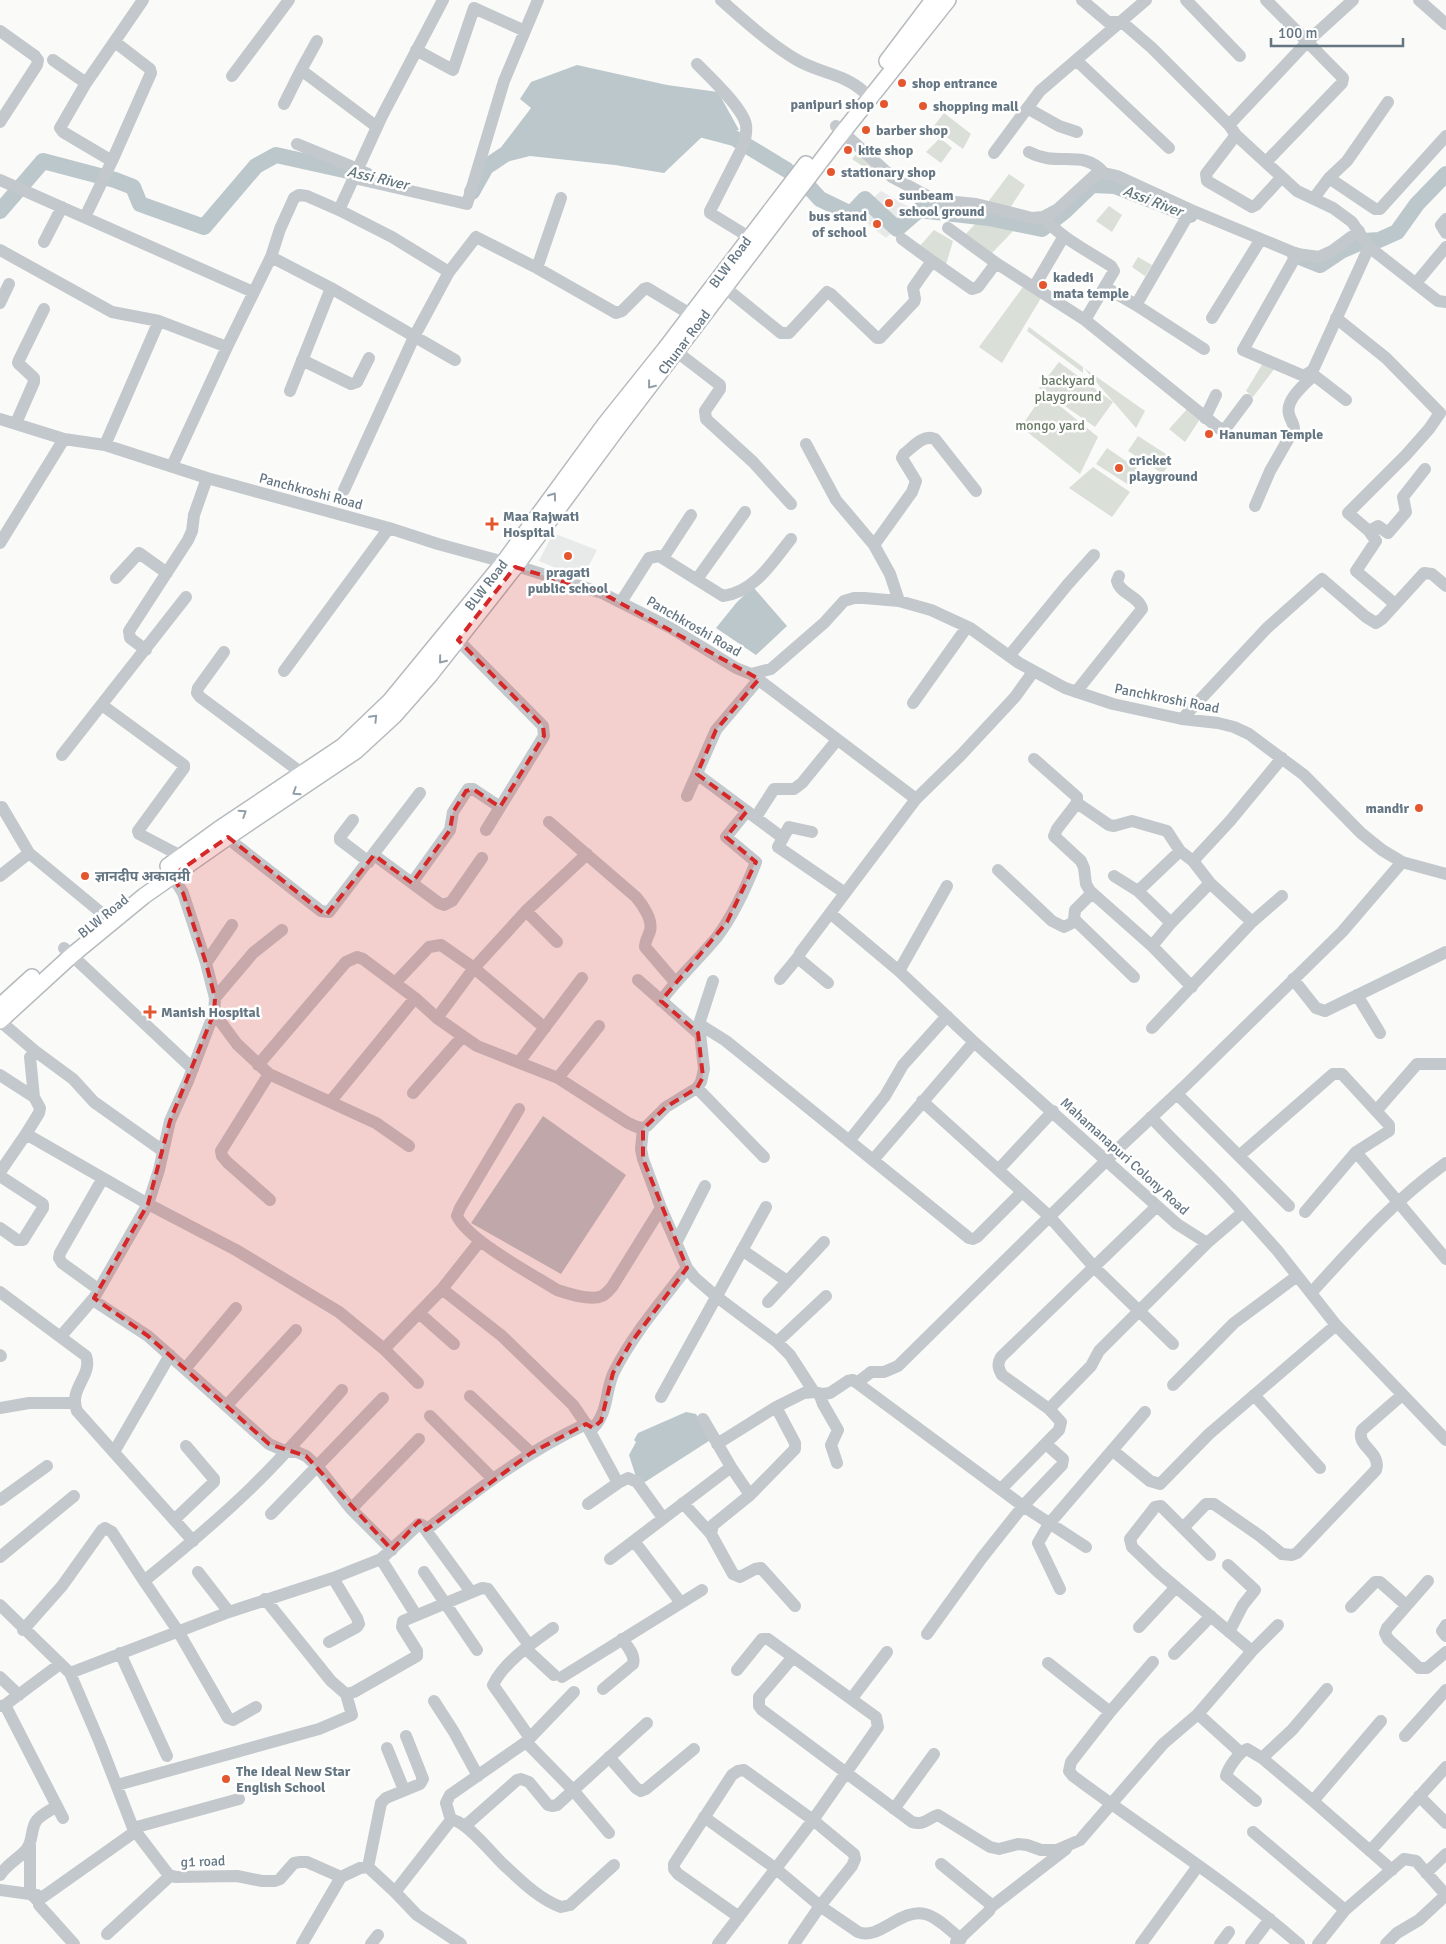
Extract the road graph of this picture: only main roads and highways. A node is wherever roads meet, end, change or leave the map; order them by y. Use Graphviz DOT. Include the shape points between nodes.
graph roads {
  1 [pos="933,0"];
  2 [pos="948,0"];
  3 [pos="926,18"];
  4 [pos="839,129"];
  5 [pos="794,187"];
  6 [pos="721,284"];
  7 [pos="671,350"];
  8 [pos="510,565"];
  9 [pos="224,833"];
  10 [pos="169,871"];
  11 [pos="68,952"];
  12 [pos="0,1006"];
  13 [pos="0,1021"];
  1 -- 3 [label="main road, BLW Road"];
  2 -- 3 [label="main road"];
  3 -- 4 [label="main road"];
  3 -- 4 [label="main road, BLW Road" via="864,92"];
  4 -- 5 [label="main road, BLW Road"];
  5 -- 6 [label="main road, Chunar Road"];
  5 -- 6 [label="main road, BLW Road" via="749,237"];
  6 -- 7 [label="main road, Chunar Road"];
  6 -- 7 [label="main road, BLW Road" via="690,314"];
  7 -- 8 [label="main road, BLW Road" via="605,424"];
  9 -- 8 [label="main road, BLW Road, one-way" via="343,746 390,702"];
  8 -- 9 [label="main road, one-way" via="458,640 413,696 376,734 313,781"];
  9 -- 10 [label="main road"];
  9 -- 10 [label="main road, BLW Road" via="182,856"];
  10 -- 11 [label="main road" via="119,916"];
  10 -- 11 [label="main road, BLW Road" via="104,915"];
  11 -- 12 [label="main road, BLW Road"];
  11 -- 13 [label="main road"];
}
